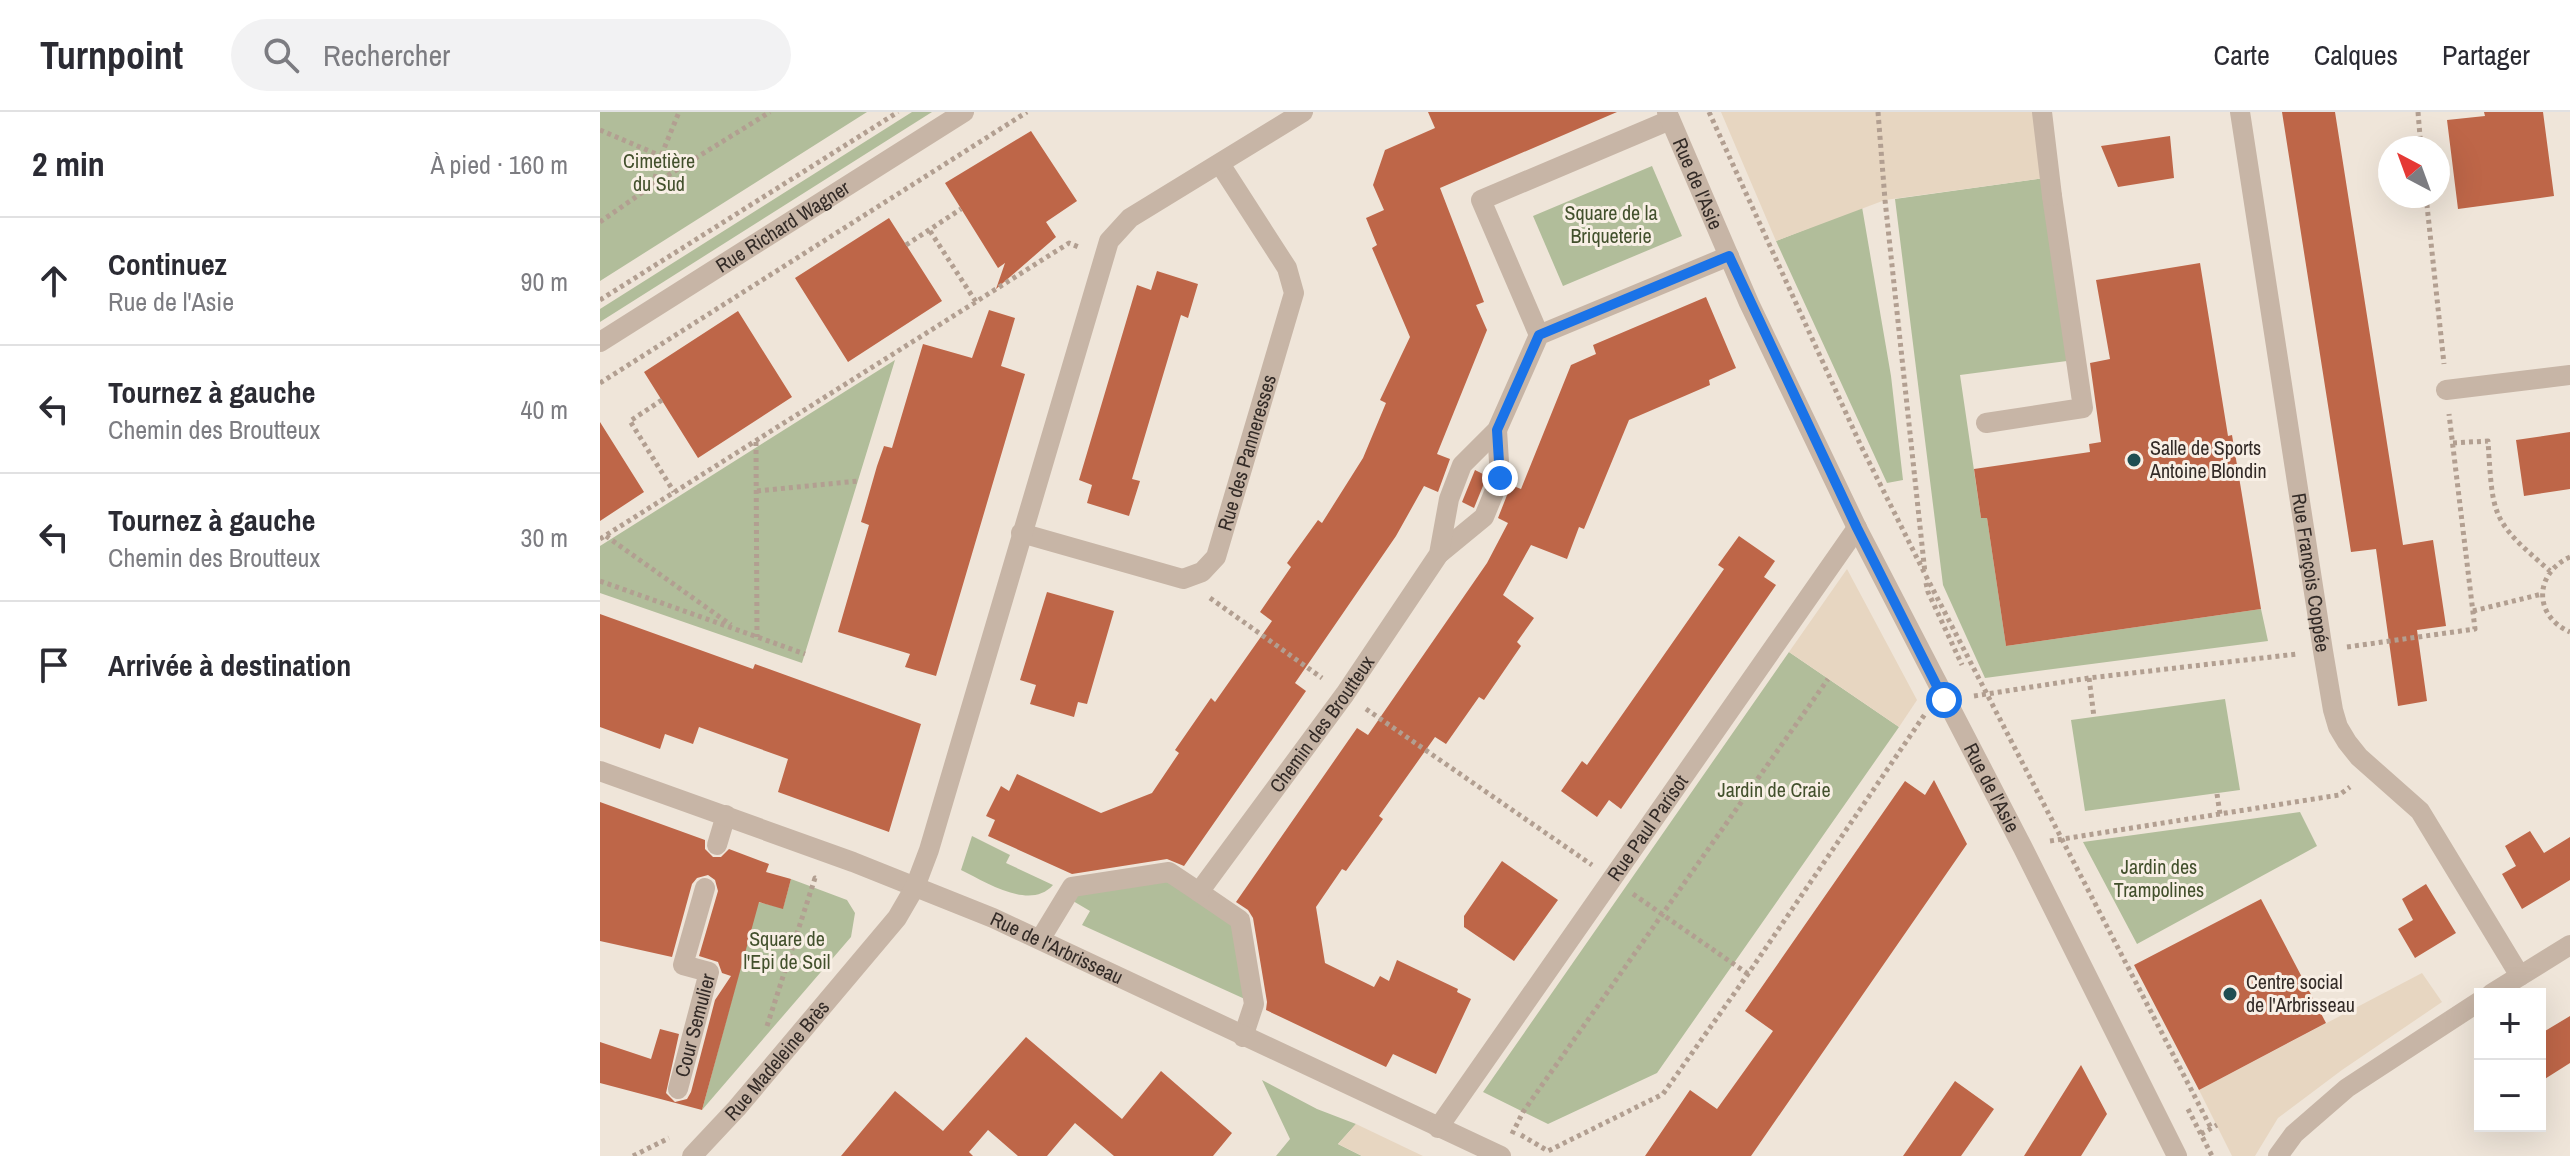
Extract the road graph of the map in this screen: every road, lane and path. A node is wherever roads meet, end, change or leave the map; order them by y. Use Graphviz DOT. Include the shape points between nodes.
graph roads {
  1 [pos="679,112"];
  2 [pos="770,112"];
  3 [pos="898,112"];
  4 [pos="964,112"];
  5 [pos="1027,112"];
  6 [pos="1303,112"];
  7 [pos="1709,112"];
  8 [pos="1878,112"];
  9 [pos="2042,112"];
  10 [pos="2240,112"];
  11 [pos="2418,112"];
  12 [pos="1668,116"];
  13 [pos="600,130"];
  14 [pos="2420,136"];
  15 [pos="661,156"];
  16 [pos="1220,164"];
  17 [pos="653,185"];
  18 [pos="2427,208"];
  19 [pos="961,209"];
  20 [pos="600,222"];
  21 [pos="930,231"];
  22 [pos="906,245"];
  23 [pos="1103,255"];
  24 [pos="1729,256"];
  25 [pos="600,300"];
  26 [pos="976,302"];
  27 [pos="1539,335"];
  28 [pos="600,342"];
  29 [pos="2570,375"];
  30 [pos="600,383"];
  31 [pos="2446,390"];
  32 [pos="662,400"];
  33 [pos="1986,423"];
  34 [pos="1497,430"];
  35 [pos="756,441"];
  36 [pos="2453,443"];
  37 [pos="858,481"];
  38 [pos="757,491"];
  39 [pos="674,492"];
  40 [pos="1857,528"];
  41 [pos="1021,533"];
  42 [pos="603,537"];
  43 [pos="1439,554"];
  44 [pos="2570,557"];
  45 [pos="2550,571"];
  46 [pos="1926,576"];
  47 [pos="1183,579"];
  48 [pos="600,581"];
  49 [pos="2542,594"];
  50 [pos="2473,611"];
  51 [pos="739,630"];
  52 [pos="2570,632"];
  53 [pos="757,637"];
  54 [pos="2323,651"];
  55 [pos="805,654"];
  56 [pos="1965,670"];
  57 [pos="2089,678"];
  58 [pos="1828,679"];
  59 [pos="1971,683"];
  60 [pos="1345,694"];
  61 [pos="1987,695"];
  62 [pos="1977,696"];
  63 [pos="1944,700"];
  64 [pos="2094,717"];
  65 [pos="2373,769"];
  66 [pos="600,771"];
  67 [pos="2217,794"];
  68 [pos="2220,814"];
  69 [pos="726,815"];
  70 [pos="2063,839"];
  71 [pos="2050,841"];
  72 [pos="717,845"];
  73 [pos="853,862"];
  74 [pos="1612,879"];
  75 [pos="915,887"];
  76 [pos="705,888"];
  77 [pos="1199,892"];
  78 [pos="1662,915"];
  79 [pos="1041,938"];
  80 [pos="2570,945"];
  81 [pos="1748,974"];
  82 [pos="2520,976"];
  83 [pos="2501,988"];
  84 [pos="2474,1005"];
  85 [pos="1243,1037"];
  86 [pos="763,1039"];
  87 [pos="678,1089"];
  88 [pos="1438,1128"];
  89 [pos="1513,1130"];
  90 [pos="671,1138"];
  91 [pos="633,1156"];
  92 [pos="692,1156"];
  93 [pos="1501,1156"];
  94 [pos="2177,1156"];
  95 [pos="2212,1156"];
  96 [pos="2278,1156"];
  1 -- 15 [label="path"];
  2 -- 17 [label="path"];
  3 -- 25 [label="path"];
  4 -- 28 [label="street, Rue Richard Wagner"];
  5 -- 30 [label="path"];
  6 -- 16 [label="street"];
  7 -- 46 [label="path"];
  8 -- 46 [label="path"];
  9 -- 33 [label="street" via="2083,408"];
  10 -- 54 [label="street, Rue François Coppée"];
  11 -- 14 [label="path"];
  12 -- 24 [label="street, Rue de l'Asie"];
  12 -- 27 [label="street" via="1481,200"];
  13 -- 15 [label="path"];
  15 -- 17 [label="path"];
  16 -- 23 [label="street" via="1130,218"];
  16 -- 47 [label="street, Rue des Panneresses" via="1287,268 1294,293 1216,557 1202,572"];
  17 -- 20 [label="path"];
  18 -- 31 [label="path"];
  19 -- 21 [label="path"];
  21 -- 22 [label="path"];
  21 -- 26 [label="path"];
  23 -- 26 [label="path" via="1069,243"];
  23 -- 41 [label="street"];
  24 -- 27 [label="street"];
  24 -- 40 [label="street, Rue de l'Asie"];
  26 -- 35 [label="path"];
  27 -- 34 [label="street, Chemin des Broutteux"];
  29 -- 31 [label="street"];
  31 -- 36 [label="path"];
  32 -- 39 [label="path" via="630,421"];
  34 -- 43 [label="street, Chemin des Broutteux" via="1462,465 1449,499"];
  34 -- 43 [label="street, Chemin des Broutteux" via="1500,478 1484,517"];
  35 -- 38 [label="path"];
  35 -- 39 [label="path"];
  36 -- 45 [label="path" via="2488,441 2492,502 2501,524"];
  36 -- 50 [label="path"];
  37 -- 38 [label="path"];
  38 -- 53 [label="path"];
  39 -- 42 [label="path"];
  40 -- 63 [label="street, Rue de l'Asie"];
  40 -- 74 [label="street, Rue Paul Parisot"];
  41 -- 47 [label="street"];
  41 -- 75 [label="street"];
  42 -- 51 [label="path"];
  43 -- 60 [label="street, Chemin des Broutteux"];
  44 -- 45 [label="path"];
  45 -- 49 [label="path"];
  46 -- 56 [label="path" via="1928,592"];
  46 -- 61 [label="path"];
  47 -- 60 [label="path"];
  48 -- 51 [label="path"];
  49 -- 50 [label="path"];
  49 -- 52 [label="path" via="2549,617"];
  50 -- 54 [label="path" via="2475,629"];
  51 -- 53 [label="path"];
  53 -- 55 [label="path"];
  54 -- 57 [label="path"];
  54 -- 65 [label="street, Rue François Coppée" via="2338,727"];
  57 -- 61 [label="path"];
  57 -- 64 [label="path"];
  58 -- 78 [label="path"];
  59 -- 62 [label="path"];
  60 -- 74 [label="path"];
  60 -- 77 [label="street, Chemin des Broutteux"];
  61 -- 62 [label="path"];
  61 -- 70 [label="path"];
  62 -- 63 [label="path"];
  63 -- 81 [label="path" via="1930,706"];
  63 -- 94 [label="street, Rue de l'Asie"];
  65 -- 68 [label="path" via="2339,795"];
  65 -- 82 [label="street, Rue François Coppée" via="2420,811"];
  66 -- 69 [label="street, Rue de l'Arbrisseau"];
  67 -- 68 [label="path"];
  68 -- 70 [label="path"];
  69 -- 72 [label="street"];
  69 -- 73 [label="street, Rue de l'Arbrisseau"];
  70 -- 71 [label="path"];
  70 -- 95 [label="path" via="2214,1126 2201,1134"];
  73 -- 75 [label="street, Rue de l'Arbrisseau"];
  73 -- 86 [label="path" via="844,889 815,878"];
  74 -- 78 [label="path"];
  74 -- 88 [label="street, Rue Paul Parisot"];
  75 -- 79 [label="street, Rue de l'Arbrisseau"];
  75 -- 92 [label="street, Rue Madeleine Brès" via="897,918"];
  76 -- 87 [label="street, Cour Semulier" via="683,965 709,972"];
  77 -- 79 [label="street" via="1169,872 1072,887"];
  77 -- 85 [label="street" via="1240,920 1254,1004"];
  78 -- 81 [label="path"];
  78 -- 89 [label="path"];
  79 -- 85 [label="street, Rue de l'Arbrisseau"];
  80 -- 82 [label="street"];
  81 -- 89 [label="path" via="1663,1094 1548,1151"];
  82 -- 83 [label="street"];
  84 -- 96 [label="street" via="2335,1097"];
  85 -- 88 [label="street, Rue de l'Arbrisseau"];
  88 -- 93 [label="street, Rue de l'Arbrisseau"];
  89 -- 93 [label="path"];
  90 -- 91 [label="path"];
}
